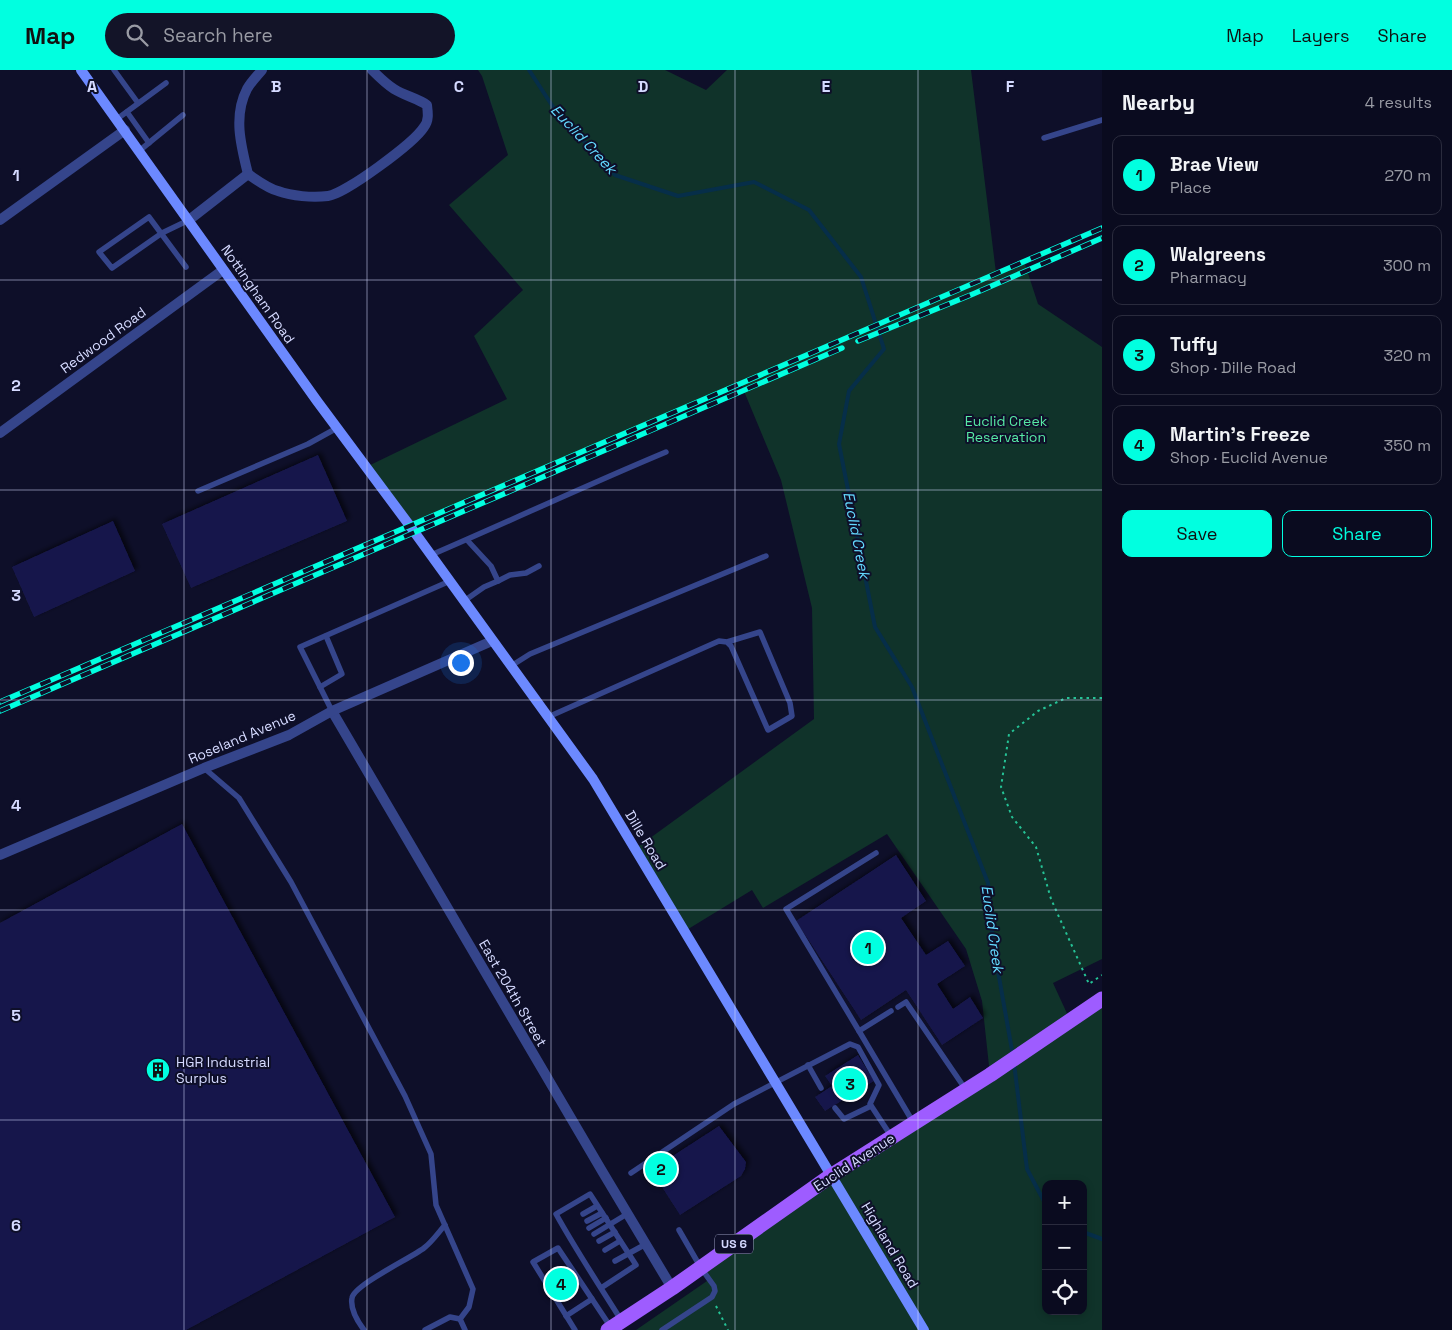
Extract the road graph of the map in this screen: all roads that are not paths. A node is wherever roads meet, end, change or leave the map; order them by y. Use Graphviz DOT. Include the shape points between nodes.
graph roads {
  1 [pos="81,70"];
  2 [pos="114,70"];
  3 [pos="262,70"];
  4 [pos="372,70"];
  5 [pos="166,83"];
  6 [pos="138,103"];
  7 [pos="127,112"];
  8 [pos="184,115"];
  9 [pos="117,119"];
  10 [pos="1102,120"];
  11 [pos="125,130"];
  12 [pos="1044,138"];
  13 [pos="149,142"];
  14 [pos="140,151"];
  15 [pos="248,174"];
  16 [pos="0,220"];
  17 [pos="189,220"];
  18 [pos="162,234"];
  19 [pos="186,267"];
  20 [pos="223,270"];
  21 [pos="337,428"];
  22 [pos="0,433"];
  23 [pos="666,452"];
  24 [pos="198,491"];
  25 [pos="415,534"];
  26 [pos="467,540"];
  27 [pos="431,555"];
  28 [pos="766,556"];
  29 [pos="539,566"];
  30 [pos="450,581"];
  31 [pos="498,581"];
  32 [pos="464,601"];
  33 [pos="326,636"];
  34 [pos="492,641"];
  35 [pos="727,642"];
  36 [pos="511,666"];
  37 [pos="320,686"];
  38 [pos="332,711"];
  39 [pos="548,717"];
  40 [pos="204,768"];
  41 [pos="876,853"];
  42 [pos="0,855"];
  43 [pos="1102,999"];
  44 [pos="898,1007"];
  45 [pos="891,1012"];
  46 [pos="859,1031"];
  47 [pos="808,1065"];
  48 [pos="776,1081"];
  49 [pos="821,1088"];
  50 [pos="966,1090"];
  51 [pos="871,1106"];
  52 [pos="835,1108"];
  53 [pos="914,1123"];
  54 [pos="892,1137"];
  55 [pos="631,1173"];
  56 [pos="832,1175"];
  57 [pos="597,1206"];
  58 [pos="583,1214"];
  59 [pos="627,1214"];
  60 [pos="604,1216"];
  61 [pos="569,1222"];
  62 [pos="562,1225"];
  63 [pos="588,1225"];
  64 [pos="610,1225"];
  65 [pos="445,1226"];
  66 [pos="679,1230"];
  67 [pos="615,1232"];
  68 [pos="594,1234"];
  69 [pos="599,1241"];
  70 [pos="620,1241"];
  71 [pos="646,1244"];
  72 [pos="605,1250"];
  73 [pos="628,1253"];
  74 [pos="615,1262"];
  75 [pos="701,1268"];
  76 [pos="601,1288"];
  77 [pos="672,1288"];
  78 [pos="592,1300"];
  79 [pos="566,1316"];
  80 [pos="460,1319"];
  81 [pos="614,1326"];
  82 [pos="364,1330"];
  83 [pos="425,1330"];
  84 [pos="465,1330"];
  85 [pos="576,1330"];
  86 [pos="662,1330"];
  87 [pos="924,1330"];
  1 -- 9 [label="street, Nottingham Road"];
  2 -- 6 [label="lane"];
  3 -- 15 [label="street" via="248,87 238,112 241,148"];
  4 -- 15 [label="street" via="394,89 427,105 425,127 408,144 356,182 330,196 277,191"];
  5 -- 6 [label="lane"];
  6 -- 7 [label="lane"];
  7 -- 9 [label="lane"];
  7 -- 13 [label="lane"];
  8 -- 13 [label="lane"];
  9 -- 11 [label="street, Nottingham Road"];
  10 -- 12 [label="lane"];
  11 -- 14 [label="street, Nottingham Road"];
  11 -- 16 [label="street"];
  13 -- 14 [label="lane"];
  14 -- 17 [label="street, Nottingham Road"];
  15 -- 17 [label="street"];
  17 -- 18 [label="lane"];
  17 -- 20 [label="street, Nottingham Road"];
  18 -- 18 [label="lane" via="112,268 99,252 149,217"];
  18 -- 19 [label="lane"];
  20 -- 21 [label="street, Nottingham Road"];
  20 -- 22 [label="street, Redwood Road"];
  21 -- 24 [label="lane" via="308,444"];
  21 -- 25 [label="street, Nottingham Road"];
  23 -- 26 [label="lane"];
  25 -- 27 [label="street, Dille Road"];
  26 -- 27 [label="lane"];
  26 -- 31 [label="lane" via="491,566"];
  27 -- 30 [label="street, Dille Road"];
  28 -- 36 [label="lane" via="530,654"];
  29 -- 31 [label="lane"];
  30 -- 32 [label="street, Dille Road"];
  30 -- 33 [label="lane"];
  31 -- 32 [label="lane"];
  32 -- 34 [label="street, Dille Road"];
  33 -- 37 [label="lane" via="342,674"];
  33 -- 37 [label="lane" via="300,647"];
  34 -- 36 [label="street, Dille Road"];
  34 -- 38 [label="street, Roseland Avenue"];
  35 -- 35 [label="lane" via="768,730 792,716 790,703 760,632"];
  35 -- 39 [label="lane" via="719,641"];
  36 -- 39 [label="street, Dille Road"];
  37 -- 38 [label="lane"];
  38 -- 40 [label="street, Roseland Avenue" via="289,734"];
  38 -- 59 [label="street, East 204th Street"];
  39 -- 48 [label="street, Dille Road" via="593,779"];
  40 -- 42 [label="street, Roseland Avenue"];
  40 -- 65 [label="lane" via="239,798 291,882 361,1013 432,1154 436,1204"];
  41 -- 46 [label="lane" via="786,909"];
  43 -- 50 [label="main road, Euclid Avenue / US 6"];
  44 -- 50 [label="lane" via="906,1002"];
  45 -- 46 [label="lane"];
  46 -- 53 [label="lane"];
  47 -- 48 [label="lane"];
  47 -- 49 [label="lane"];
  47 -- 51 [label="lane" via="850,1044 858,1047 879,1086"];
  48 -- 55 [label="lane" via="734,1104"];
  48 -- 56 [label="street, Dille Road"];
  50 -- 53 [label="main road, Euclid Avenue / US 6"];
  51 -- 52 [label="lane" via="844,1119"];
  51 -- 54 [label="lane"];
  53 -- 54 [label="main road, Euclid Avenue / US 6"];
  54 -- 56 [label="main road, Euclid Avenue / US 6"];
  56 -- 75 [label="main road, Euclid Avenue / US 6"];
  56 -- 87 [label="street, Highland Road"];
  57 -- 58 [label="lane"];
  57 -- 60 [label="lane"];
  57 -- 62 [label="lane" via="590,1194 556,1214"];
  59 -- 64 [label="lane"];
  59 -- 71 [label="street, East 204th Street"];
  60 -- 63 [label="lane"];
  60 -- 64 [label="lane"];
  61 -- 62 [label="lane"];
  62 -- 76 [label="lane" via="576,1240"];
  64 -- 67 [label="lane"];
  64 -- 68 [label="lane"];
  65 -- 80 [label="lane" via="473,1289 469,1307"];
  65 -- 82 [label="lane" via="425,1247 355,1292 353,1308"];
  66 -- 75 [label="lane"];
  67 -- 69 [label="lane"];
  67 -- 70 [label="lane"];
  70 -- 72 [label="lane"];
  70 -- 73 [label="lane"];
  71 -- 73 [label="lane"];
  71 -- 77 [label="street, East 204th Street"];
  73 -- 74 [label="lane"];
  73 -- 76 [label="lane" via="636,1265"];
  75 -- 77 [label="main road, Euclid Avenue / US 6"];
  75 -- 86 [label="lane" via="714,1286 712,1297"];
  76 -- 81 [label="lane"];
  77 -- 81 [label="main road, Euclid Avenue / US 6"];
  78 -- 79 [label="lane"];
  78 -- 79 [label="lane" via="558,1248 533,1262"];
  78 -- 81 [label="lane"];
  79 -- 85 [label="lane"];
  80 -- 83 [label="lane" via="450,1317"];
  80 -- 84 [label="lane"];
}
